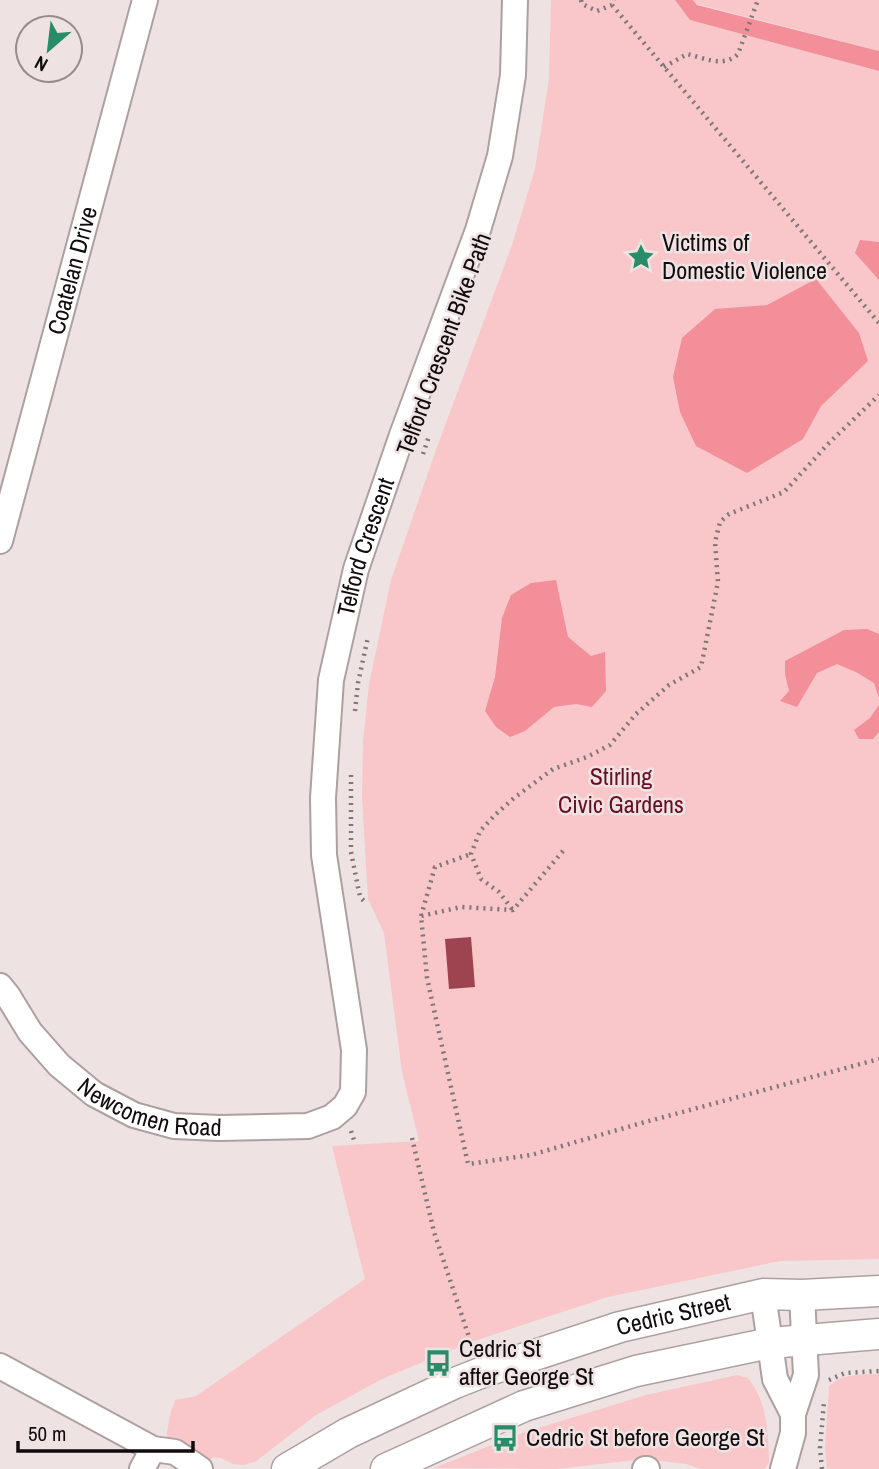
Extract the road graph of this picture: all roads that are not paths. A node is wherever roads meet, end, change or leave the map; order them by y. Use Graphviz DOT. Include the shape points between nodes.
graph roads {
  1 [pos="145,0"];
  2 [pos="515,0"];
  3 [pos="0,541"];
  4 [pos="0,986"];
  5 [pos="345,1106"];
  6 [pos="879,1291"];
  7 [pos="763,1294"];
  8 [pos="802,1295"];
  9 [pos="879,1334"];
  10 [pos="803,1340"];
  11 [pos="770,1343"];
  12 [pos="0,1366"];
  13 [pos="793,1414"];
  14 [pos="147,1459"];
  15 [pos="167,1469"];
  16 [pos="200,1469"];
  17 [pos="287,1469"];
  18 [pos="386,1469"];
  19 [pos="783,1469"];
  1 -- 3 [label="street, Coatelan Drive"];
  2 -- 5 [label="street, Telford Crescent" via="513,75 500,156 478,230 356,569 331,680 324,855 354,1050 353,1093"];
  4 -- 5 [label="street, Newcomen Road" via="58,1065 94,1094 135,1115 174,1126 308,1126"];
  6 -- 8 [label="main road, Cedric Street"];
  7 -- 8 [label="main road, Cedric Street"];
  7 -- 11 [label="street"];
  7 -- 17 [label="main road, Cedric Street" via="620,1327 483,1372 348,1433"];
  8 -- 10 [label="street"];
  9 -- 10 [label="main road, Cedric Street"];
  10 -- 11 [label="main road, Cedric Street"];
  10 -- 13 [label="street" via="806,1375"];
  11 -- 13 [label="street" via="775,1379"];
  11 -- 18 [label="main road, Cedric Street" via="636,1371 524,1406"];
  12 -- 14 [label="street"];
  13 -- 19 [label="street"];
  14 -- 15 [label="street"];
  14 -- 16 [label="street" via="176,1452"];
}
